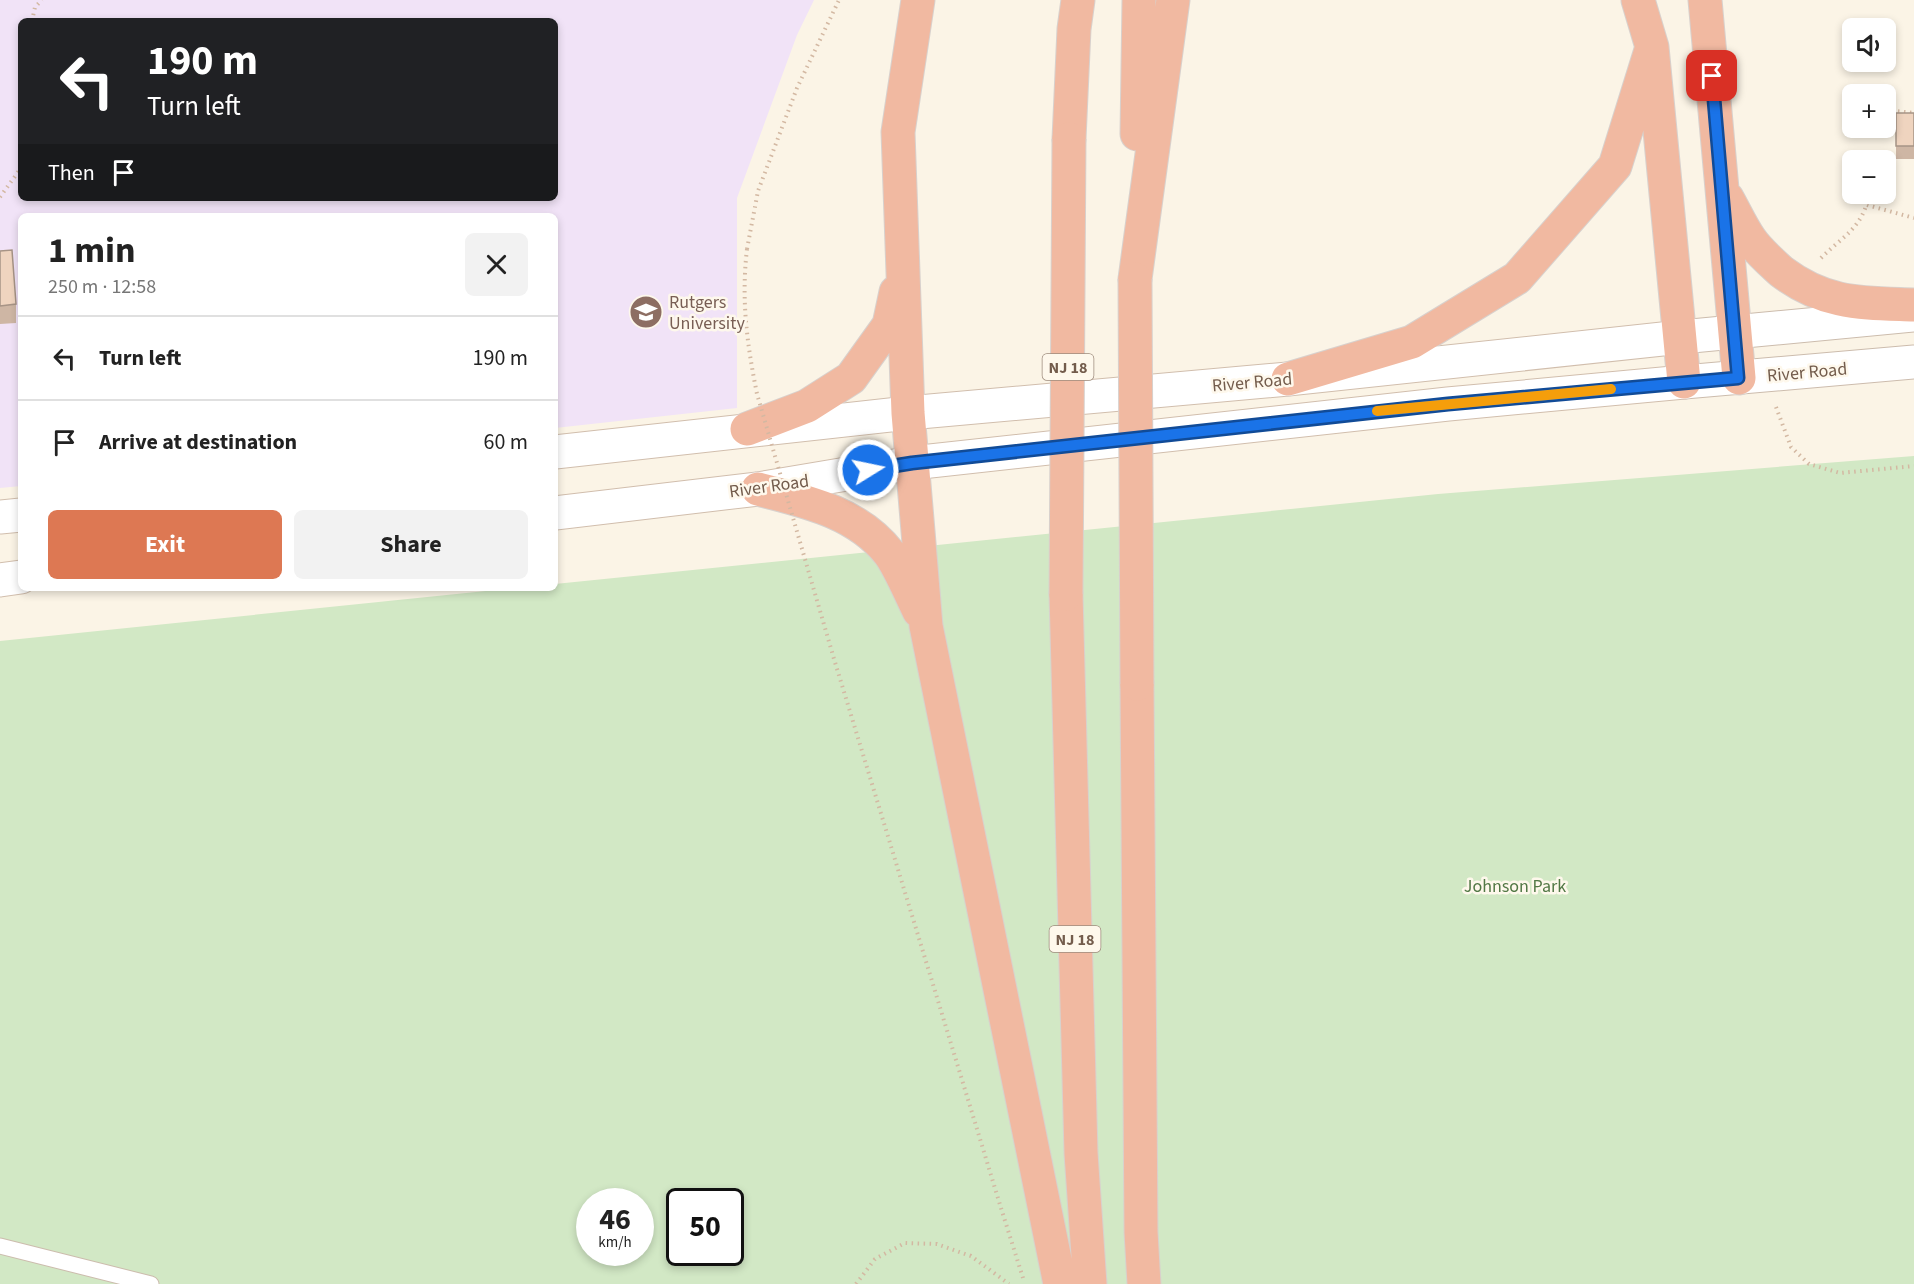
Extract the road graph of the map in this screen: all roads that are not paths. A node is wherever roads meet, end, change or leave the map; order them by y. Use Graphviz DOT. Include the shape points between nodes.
graph roads {
  1 [pos="918,0"];
  2 [pos="1077,0"];
  3 [pos="1139,0"];
  4 [pos="1173,0"];
  5 [pos="1638,0"];
  6 [pos="1705,0"];
  7 [pos="1652,46"];
  8 [pos="1722,188"];
  9 [pos="903,264"];
  10 [pos="1135,279"];
  11 [pos="1914,305"];
  12 [pos="1914,315"];
  13 [pos="1735,332"];
  14 [pos="1681,337"];
  15 [pos="1914,362"];
  16 [pos="1738,378"];
  17 [pos="1288,379"];
  18 [pos="1684,382"];
  19 [pos="908,412"];
  20 [pos="747,429"];
  21 [pos="558,452"];
  22 [pos="912,463"];
  23 [pos="758,489"];
  24 [pos="558,513"];
  25 [pos="18,515"];
  26 [pos="0,517"];
  27 [pos="18,577"];
  28 [pos="0,580"];
  29 [pos="926,626"];
  30 [pos="0,1246"];
  31 [pos="151,1284"];
  32 [pos="1060,1284"];
  33 [pos="1090,1284"];
  34 [pos="1144,1284"];
  1 -- 9 [label="highway" via="898,132"];
  2 -- 33 [label="highway, NJ 18, bridge" via="1069,139 1066,594 1081,1154"];
  3 -- 10 [label="highway"];
  4 -- 10 [label="highway"];
  5 -- 7 [label="highway"];
  6 -- 8 [label="highway"];
  7 -- 14 [label="highway"];
  7 -- 17 [label="highway" via="1615,166 1517,278 1413,342"];
  8 -- 11 [label="highway" via="1750,240 1796,282 1824,296 1854,303"];
  8 -- 13 [label="highway"];
  9 -- 19 [label="highway"];
  9 -- 20 [label="highway" via="889,325 851,378 807,406"];
  10 -- 34 [label="highway, bridge"];
  12 -- 13 [label="main road, River Road"];
  13 -- 14 [label="main road, River Road"];
  13 -- 16 [label="highway"];
  14 -- 17 [label="main road, River Road"];
  14 -- 18 [label="highway"];
  15 -- 16 [label="main road, River Road"];
  16 -- 18 [label="main road, River Road"];
  17 -- 19 [label="main road, River Road"];
  18 -- 22 [label="main road, River Road"];
  19 -- 20 [label="main road, River Road"];
  19 -- 22 [label="highway"];
  20 -- 21 [label="main road, River Road"];
  22 -- 23 [label="main road, River Road"];
  22 -- 29 [label="highway"];
  23 -- 24 [label="main road, River Road"];
  23 -- 29 [label="highway" via="820,506 862,527 890,554"];
  25 -- 26 [label="main road"];
  27 -- 28 [label="main road"];
  29 -- 32 [label="highway"];
  30 -- 31 [label="lane"];
}
